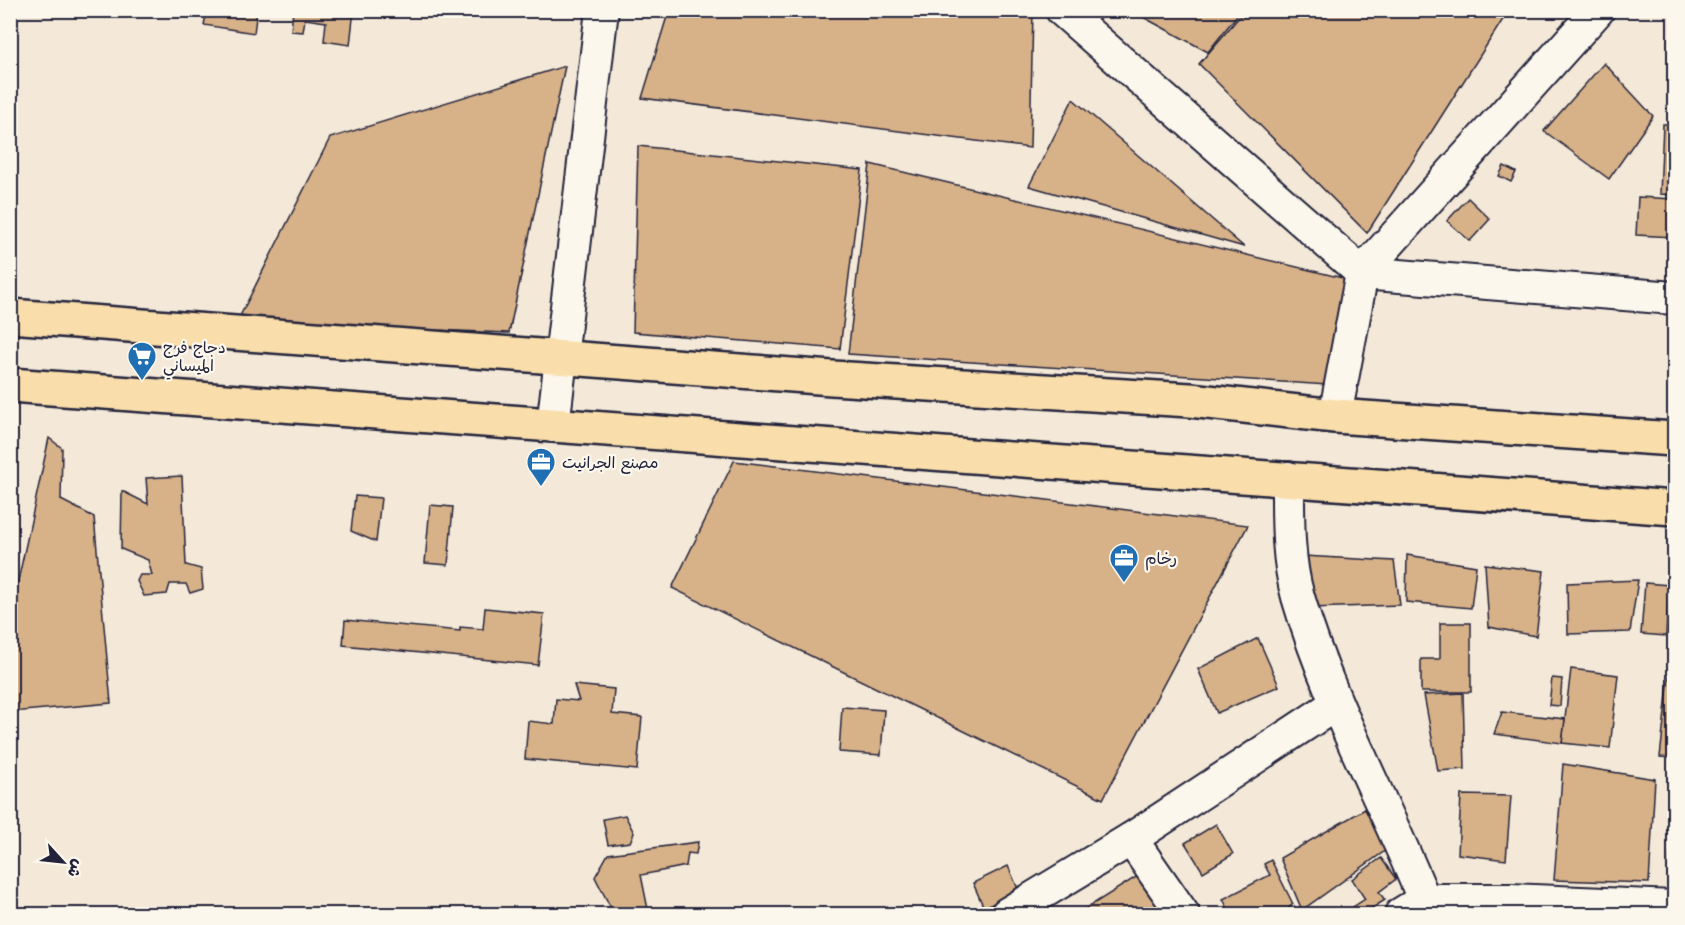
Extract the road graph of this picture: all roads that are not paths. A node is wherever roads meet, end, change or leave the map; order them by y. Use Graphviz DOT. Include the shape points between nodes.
graph roads {
  1 [pos="602,10"];
  2 [pos="1062,10"];
  3 [pos="1598,10"];
  4 [pos="1362,273"];
  5 [pos="1674,298"];
  6 [pos="10,316"];
  7 [pos="561,358"];
  8 [pos="10,385"];
  9 [pos="1335,416"];
  10 [pos="553,426"];
  11 [pos="1674,439"];
  12 [pos="1288,478"];
  13 [pos="1674,508"];
  14 [pos="1336,704"];
  15 [pos="1131,839"];
  16 [pos="1674,907"];
  17 [pos="1418,910"];
  18 [pos="1007,915"];
  19 [pos="1183,915"];
  1 -- 7 [label="street"];
  2 -- 4 [label="street"];
  3 -- 4 [label="street"];
  4 -- 5 [label="street"];
  4 -- 9 [label="street"];
  6 -- 7 [label="main road"];
  7 -- 9 [label="main road" via="1190,400"];
  7 -- 10 [label="street"];
  8 -- 10 [label="main road"];
  9 -- 11 [label="main road"];
  10 -- 12 [label="main road"];
  12 -- 13 [label="main road"];
  12 -- 14 [label="street" via="1288,539 1298,596"];
  14 -- 15 [label="street"];
  14 -- 17 [label="street"];
  15 -- 18 [label="street"];
  15 -- 19 [label="street"];
  16 -- 17 [label="street" via="1511,900"];
}
